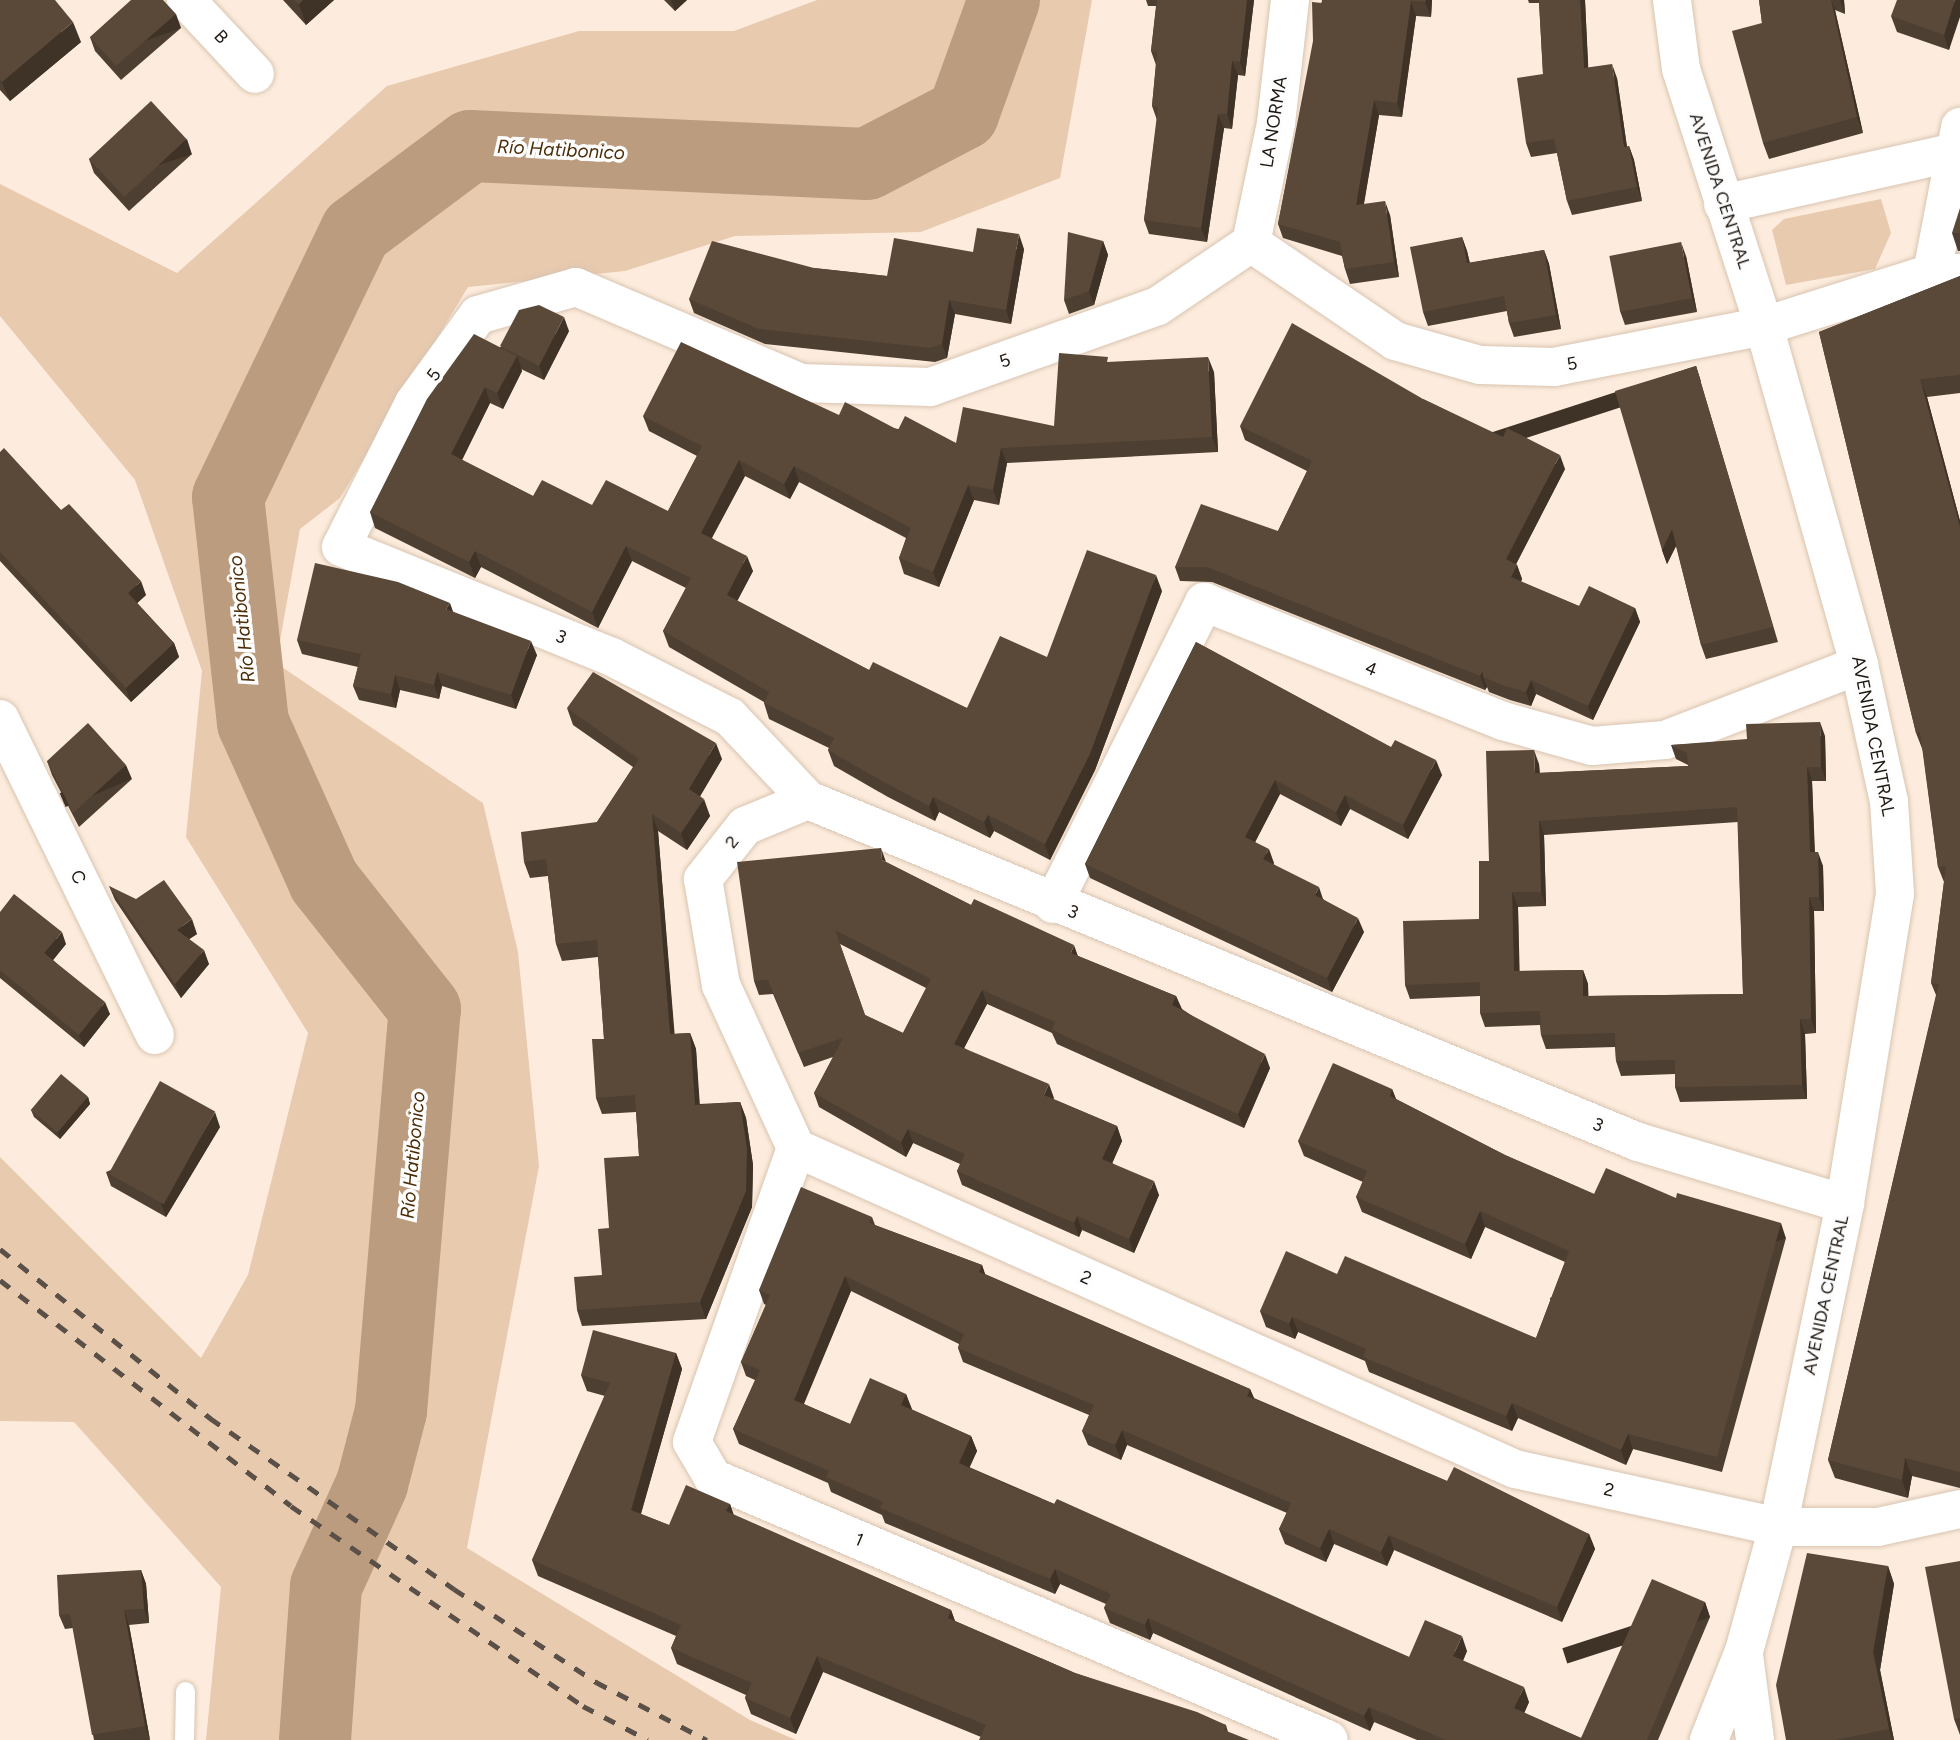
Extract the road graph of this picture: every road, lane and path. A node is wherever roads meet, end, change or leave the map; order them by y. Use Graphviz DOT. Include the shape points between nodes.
graph roads {
  1 [pos="186,0"];
  2 [pos="1290,0"];
  3 [pos="1672,0"];
  4 [pos="255,74"];
  5 [pos="1956,140"];
  6 [pos="1723,204"];
  7 [pos="1251,243"];
  8 [pos="1946,273"];
  9 [pos="1764,326"];
  10 [pos="341,547"];
  11 [pos="1859,665"];
  12 [pos="0,719"];
  13 [pos="808,800"];
  14 [pos="1053,904"];
  15 [pos="155,1035"];
  16 [pos="796,1148"];
  17 [pos="1845,1204"];
  18 [pos="1960,1509"];
  19 [pos="1778,1527"];
  20 [pos="1744,1651"];
  21 [pos="185,1691"];
  22 [pos="184,1740"];
  23 [pos="1329,1740"];
  24 [pos="1709,1740"];
  25 [pos="1755,1740"];
  1 -- 4 [label="street, B"];
  2 -- 7 [label="street, LA NORMA" via="1276,123"];
  3 -- 6 [label="street, AVENIDA CENTRAL" via="1681,69"];
  5 -- 6 [label="street"];
  5 -- 8 [label="street"];
  6 -- 9 [label="street, AVENIDA CENTRAL"];
  7 -- 9 [label="street, 5" via="1395,341 1480,365 1554,367"];
  7 -- 10 [label="street, 5" via="1158,306 930,387 801,383 576,286 478,315 414,402"];
  8 -- 9 [label="street, 5"];
  9 -- 11 [label="street, AVENIDA CENTRAL"];
  10 -- 13 [label="street, 3" via="612,657 730,718"];
  11 -- 14 [label="street, 4" via="1665,740 1592,746 1503,721 1204,602"];
  11 -- 17 [label="street, AVENIDA CENTRAL" via="1889,801 1895,894"];
  12 -- 15 [label="street, C"];
  13 -- 14 [label="street, 3"];
  13 -- 16 [label="street, 2" via="746,826 704,879 721,985"];
  14 -- 17 [label="street, 3" via="1638,1142"];
  16 -- 19 [label="street, 2" via="1515,1469"];
  16 -- 23 [label="street, 1" via="692,1442 713,1478"];
  17 -- 19 [label="street, AVENIDA CENTRAL"];
  18 -- 19 [label="street, 2" via="1878,1527"];
  19 -- 20 [label="street, AVENIDA CENTRAL"];
  20 -- 24 [label="street, AVENIDA CENTRAL"];
  20 -- 25 [label="street, AVENIDA CENTRAL"];
  21 -- 22 [label="lane"];
}
